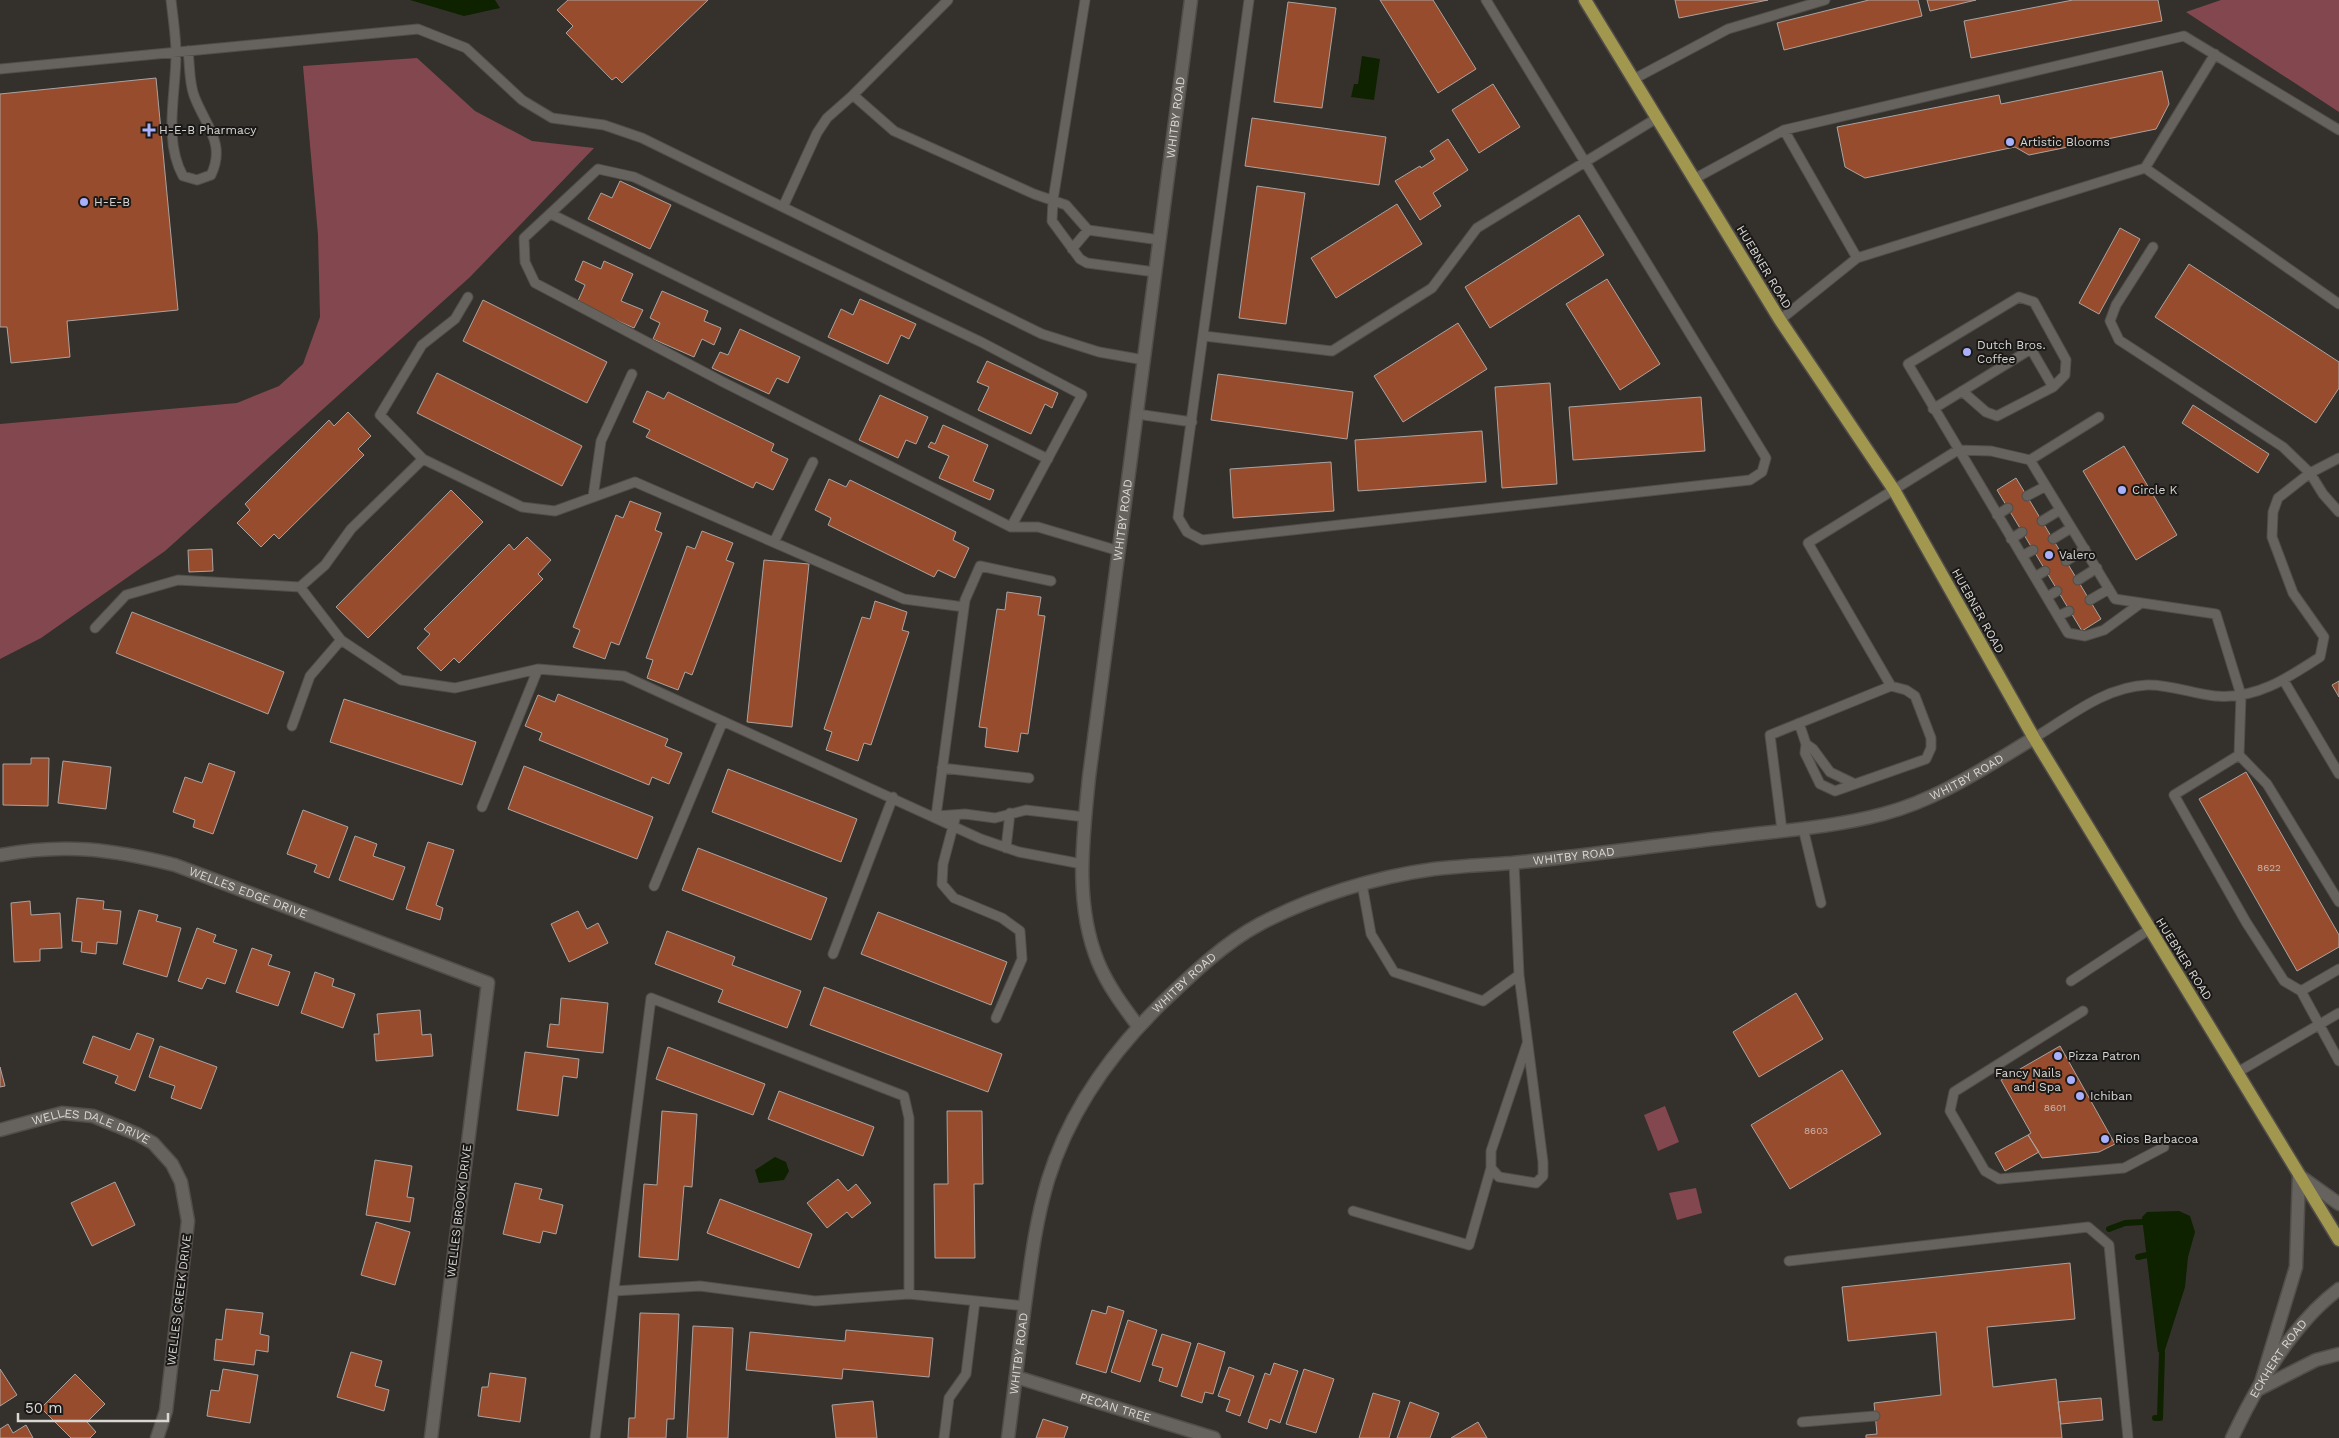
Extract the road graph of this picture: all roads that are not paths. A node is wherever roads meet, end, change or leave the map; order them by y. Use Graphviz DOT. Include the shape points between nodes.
graph roads {
  1 [pos="171,0"];
  2 [pos="948,0"];
  3 [pos="1085,0"];
  4 [pos="1191,0"];
  5 [pos="1249,0"];
  6 [pos="1486,0"];
  7 [pos="1585,0"];
  8 [pos="1825,0"];
  9 [pos="188,51"];
  10 [pos="176,53"];
  11 [pos="2215,54"];
  12 [pos="0,69"];
  13 [pos="1634,79"];
  14 [pos="853,96"];
  15 [pos="1657,118"];
  16 [pos="1784,130"];
  17 [pos="2339,130"];
  18 [pos="1584,162"];
  19 [pos="2145,168"];
  20 [pos="1694,179"];
  21 [pos="1053,200"];
  22 [pos="783,207"];
  23 [pos="551,214"];
  24 [pos="1088,230"];
  25 [pos="1160,240"];
  26 [pos="2153,247"];
  27 [pos="1072,249"];
  28 [pos="1857,258"];
  29 [pos="1155,272"];
  30 [pos="468,298"];
  31 [pos="2339,304"];
  32 [pos="1780,320"];
  33 [pos="1204,336"];
  34 [pos="1144,360"];
  35 [pos="632,374"];
  36 [pos="2053,387"];
  37 [pos="1962,391"];
  38 [pos="1933,409"];
  39 [pos="1137,414"];
  40 [pos="2099,418"];
  41 [pos="1192,422"];
  42 [pos="1958,450"];
  43 [pos="2339,458"];
  44 [pos="423,459"];
  45 [pos="1048,459"];
  46 [pos="2030,460"];
  47 [pos="814,462"];
  48 [pos="2310,473"];
  49 [pos="2046,486"];
  50 [pos="1894,490"];
  51 [pos="2027,496"];
  52 [pos="593,497"];
  53 [pos="2008,508"];
  54 [pos="2060,510"];
  55 [pos="2339,512"];
  56 [pos="1997,515"];
  57 [pos="2042,521"];
  58 [pos="1011,527"];
  59 [pos="2071,528"];
  60 [pos="2022,532"];
  61 [pos="2011,539"];
  62 [pos="2053,539"];
  63 [pos="774,542"];
  64 [pos="2085,549"];
  65 [pos="2033,550"];
  66 [pos="1119,551"];
  67 [pos="2022,556"];
  68 [pos="2066,561"];
  69 [pos="2096,568"];
  70 [pos="2045,571"];
  71 [pos="2034,577"];
  72 [pos="1052,580"];
  73 [pos="2078,580"];
  74 [pos="300,586"];
  75 [pos="2109,589"];
  76 [pos="2057,591"];
  77 [pos="2047,597"];
  78 [pos="2090,600"];
  79 [pos="2141,603"];
  80 [pos="964,607"];
  81 [pos="2069,611"];
  82 [pos="2058,616"];
  83 [pos="95,628"];
  84 [pos="341,640"];
  85 [pos="538,669"];
  86 [pos="2284,681"];
  87 [pos="1891,686"];
  88 [pos="2241,695"];
  89 [pos="723,721"];
  90 [pos="1799,723"];
  91 [pos="292,726"];
  92 [pos="2034,738"];
  93 [pos="1806,744"];
  94 [pos="2239,754"];
  95 [pos="942,768"];
  96 [pos="2339,774"];
  97 [pos="1029,778"];
  98 [pos="1855,784"];
  99 [pos="893,797"];
  100 [pos="482,807"];
  101 [pos="1010,813"];
  102 [pos="956,814"];
  103 [pos="936,816"];
  104 [pos="1085,817"];
  105 [pos="953,825"];
  106 [pos="1803,828"];
  107 [pos="1782,830"];
  108 [pos="1006,848"];
  109 [pos="0,855"];
  110 [pos="1514,863"];
  111 [pos="1082,864"];
  112 [pos="1362,884"];
  113 [pos="654,886"];
  114 [pos="2339,902"];
  115 [pos="1821,903"];
  116 [pos="2150,930"];
  117 [pos="834,954"];
  118 [pos="2339,969"];
  119 [pos="1519,975"];
  120 [pos="2071,981"];
  121 [pos="488,983"];
  122 [pos="2301,991"];
  123 [pos="2083,1011"];
  124 [pos="2339,1014"];
  125 [pos="996,1018"];
  126 [pos="2319,1025"];
  127 [pos="1138,1026"];
  128 [pos="1527,1044"];
  129 [pos="2339,1062"];
  130 [pos="2238,1072"];
  131 [pos="0,1130"];
  132 [pos="2164,1147"];
  133 [pos="172,1164"];
  134 [pos="1491,1168"];
  135 [pos="2299,1176"];
  136 [pos="2339,1204"];
  137 [pos="1353,1211"];
  138 [pos="2339,1240"];
  139 [pos="1789,1261"];
  140 [pos="2339,1289"];
  141 [pos="614,1291"];
  142 [pos="909,1294"];
  143 [pos="975,1301"];
  144 [pos="1025,1306"];
  145 [pos="2339,1354"];
  146 [pos="1016,1377"];
  147 [pos="2259,1389"];
  148 [pos="1875,1416"];
  149 [pos="1802,1422"];
  150 [pos="157,1438"];
  151 [pos="431,1438"];
  152 [pos="595,1438"];
  153 [pos="944,1438"];
  154 [pos="1008,1438"];
  155 [pos="1214,1438"];
  156 [pos="2128,1438"];
  157 [pos="2232,1438"];
  1 -- 10 [label="lane"];
  2 -- 14 [label="lane"];
  3 -- 21 [label="lane"];
  4 -- 25 [label="street, WHITBY ROAD"];
  5 -- 33 [label="lane"];
  6 -- 18 [label="lane"];
  7 -- 13 [label="main road, HUEBNER ROAD"];
  8 -- 13 [label="lane" via="1728,29"];
  9 -- 10 [label="lane"];
  9 -- 10 [label="lane" via="194,97 216,146 218,162 211,175 197,180 183,176 175,162 172,110"];
  9 -- 22 [label="lane" via="418,29 466,48 522,100 552,118 604,125 642,138"];
  10 -- 12 [label="lane"];
  11 -- 16 [label="lane" via="2184,36"];
  11 -- 17 [label="lane"];
  11 -- 19 [label="lane"];
  13 -- 15 [label="main road, HUEBNER ROAD"];
  14 -- 21 [label="lane" via="894,131"];
  14 -- 22 [label="lane" via="826,118"];
  15 -- 18 [label="lane"];
  15 -- 20 [label="main road, HUEBNER ROAD"];
  16 -- 20 [label="lane"];
  16 -- 28 [label="lane"];
  18 -- 33 [label="lane" via="1477,228 1432,288 1332,351"];
  18 -- 41 [label="lane" via="1766,458 1762,472 1750,480 1202,540 1187,532 1178,517"];
  19 -- 28 [label="lane"];
  19 -- 31 [label="lane"];
  20 -- 32 [label="main road, HUEBNER ROAD"];
  21 -- 24 [label="lane" via="1066,205"];
  21 -- 27 [label="lane" via="1052,222"];
  22 -- 34 [label="lane" via="1042,334 1099,352"];
  23 -- 45 [label="lane"];
  23 -- 45 [label="lane" via="598,169 634,177 981,342 1082,395"];
  23 -- 58 [label="lane" via="524,238 525,262 535,283"];
  24 -- 25 [label="lane"];
  24 -- 27 [label="lane"];
  25 -- 29 [label="street, WHITBY ROAD"];
  26 -- 48 [label="lane" via="2116,305 2110,321 2119,340 2283,447"];
  27 -- 29 [label="lane" via="1087,263"];
  28 -- 32 [label="lane"];
  29 -- 34 [label="street, WHITBY ROAD"];
  30 -- 44 [label="lane" via="455,319 422,345 380,415"];
  32 -- 50 [label="main road, HUEBNER ROAD"];
  33 -- 41 [label="lane"];
  34 -- 39 [label="street, WHITBY ROAD"];
  35 -- 52 [label="lane" via="601,441"];
  36 -- 37 [label="lane" via="1997,416 1986,412"];
  36 -- 37 [label="lane" via="2031,349"];
  36 -- 38 [label="lane" via="2066,374 2066,360 2034,302 2019,297 1908,364"];
  37 -- 38 [label="lane"];
  38 -- 42 [label="lane"];
  39 -- 41 [label="lane"];
  39 -- 66 [label="street, WHITBY ROAD"];
  40 -- 46 [label="lane"];
  42 -- 46 [label="lane" via="1991,451"];
  42 -- 50 [label="lane"];
  42 -- 56 [label="lane"];
  43 -- 48 [label="lane"];
  44 -- 52 [label="lane" via="522,507 555,511"];
  44 -- 74 [label="lane" via="351,529 339,549"];
  45 -- 58 [label="lane"];
  46 -- 49 [label="lane"];
  47 -- 63 [label="lane"];
  48 -- 55 [label="lane"];
  48 -- 86 [label="lane" via="2278,498 2273,512 2272,537 2293,593 2324,637 2320,657"];
  49 -- 51 [label="lane"];
  49 -- 54 [label="lane"];
  50 -- 87 [label="lane" via="1808,543"];
  50 -- 92 [label="main road, HUEBNER ROAD"];
  52 -- 63 [label="lane" via="635,482"];
  53 -- 56 [label="lane"];
  54 -- 57 [label="lane"];
  54 -- 59 [label="lane"];
  56 -- 61 [label="lane"];
  58 -- 66 [label="lane" via="1038,527"];
  59 -- 62 [label="lane"];
  59 -- 64 [label="lane"];
  60 -- 61 [label="lane"];
  61 -- 67 [label="lane"];
  63 -- 80 [label="lane" via="904,599"];
  64 -- 68 [label="lane"];
  64 -- 69 [label="lane"];
  65 -- 67 [label="lane"];
  66 -- 104 [label="street, WHITBY ROAD"];
  67 -- 71 [label="lane"];
  69 -- 73 [label="lane"];
  69 -- 75 [label="lane"];
  70 -- 71 [label="lane"];
  71 -- 77 [label="lane"];
  72 -- 80 [label="lane" via="980,566"];
  74 -- 83 [label="lane" via="178,580 126,595"];
  74 -- 84 [label="lane"];
  75 -- 78 [label="lane"];
  75 -- 79 [label="lane" via="2115,599"];
  76 -- 77 [label="lane"];
  77 -- 82 [label="lane"];
  79 -- 82 [label="lane" via="2104,630 2085,636 2068,633"];
  79 -- 88 [label="lane" via="2216,614"];
  80 -- 95 [label="lane"];
  81 -- 82 [label="lane"];
  84 -- 85 [label="lane" via="401,680 455,688"];
  84 -- 91 [label="lane" via="310,676"];
  85 -- 89 [label="lane" via="624,676"];
  85 -- 100 [label="lane"];
  86 -- 88 [label="lane"];
  86 -- 96 [label="lane"];
  87 -- 90 [label="lane"];
  87 -- 98 [label="lane" via="1915,696 1931,738 1931,748 1926,759"];
  88 -- 92 [label="lane" via="2216,696 2147,685 2108,693"];
  88 -- 94 [label="lane"];
  89 -- 99 [label="lane"];
  89 -- 113 [label="lane"];
  90 -- 93 [label="lane"];
  90 -- 107 [label="lane" via="1770,735"];
  92 -- 106 [label="street, WHITBY ROAD" via="1948,791 1884,814"];
  92 -- 116 [label="main road, HUEBNER ROAD"];
  93 -- 98 [label="lane" via="1830,772"];
  93 -- 98 [label="lane" via="1805,753 1820,784 1835,791"];
  94 -- 114 [label="lane" via="2267,784"];
  94 -- 122 [label="lane" via="2174,795 2246,922 2284,981"];
  95 -- 97 [label="lane"];
  95 -- 103 [label="lane"];
  99 -- 103 [label="lane"];
  99 -- 117 [label="lane"];
  101 -- 102 [label="lane" via="995,818"];
  101 -- 104 [label="lane" via="1026,810"];
  101 -- 108 [label="lane"];
  102 -- 103 [label="lane"];
  102 -- 105 [label="lane"];
  103 -- 105 [label="lane"];
  104 -- 111 [label="street, WHITBY ROAD"];
  105 -- 108 [label="lane"];
  105 -- 125 [label="lane" via="942,864 942,884 954,898 1002,918 1020,931 1022,960"];
  106 -- 107 [label="street, WHITBY ROAD"];
  106 -- 115 [label="lane"];
  107 -- 110 [label="street, WHITBY ROAD"];
  108 -- 111 [label="lane"];
  109 -- 121 [label="street, WELLES EDGE DRIVE" via="61,847 134,855 175,865"];
  110 -- 112 [label="street, WHITBY ROAD" via="1437,869"];
  110 -- 119 [label="lane"];
  111 -- 127 [label="street, WHITBY ROAD" via="1084,911 1092,946 1114,993"];
  112 -- 119 [label="lane" via="1371,934 1394,972 1483,1001"];
  112 -- 127 [label="street, WHITBY ROAD" via="1258,925 1185,980"];
  116 -- 120 [label="lane"];
  116 -- 130 [label="main road, HUEBNER ROAD"];
  118 -- 122 [label="lane"];
  119 -- 128 [label="lane"];
  121 -- 151 [label="street, WELLES BROOK DRIVE"];
  122 -- 126 [label="lane"];
  123 -- 132 [label="lane" via="1954,1092 1950,1111 1985,1171 1999,1179 2124,1168"];
  124 -- 126 [label="lane"];
  126 -- 129 [label="lane"];
  126 -- 130 [label="lane"];
  127 -- 144 [label="street, WHITBY ROAD" via="1105,1068 1063,1140 1048,1181 1033,1245"];
  128 -- 134 [label="lane" via="1491,1151"];
  128 -- 134 [label="lane" via="1543,1162 1542,1176 1536,1182 1499,1178"];
  130 -- 135 [label="main road, HUEBNER ROAD"];
  131 -- 133 [label="street, WELLES DALE DRIVE" via="62,1113 93,1116 153,1143"];
  133 -- 150 [label="street, WELLES CREEK DRIVE" via="181,1182 188,1221 166,1411"];
  134 -- 137 [label="lane" via="1469,1245"];
  135 -- 136 [label="street"];
  135 -- 138 [label="main road, HUEBNER ROAD"];
  135 -- 147 [label="street" via="2296,1267"];
  139 -- 156 [label="lane" via="2088,1226 2109,1245"];
  140 -- 147 [label="street, ECKHERT ROAD" via="2321,1302 2292,1335"];
  141 -- 142 [label="lane" via="700,1286 815,1301"];
  141 -- 142 [label="lane" via="651,998 904,1096 909,1118"];
  141 -- 152 [label="lane"];
  142 -- 143 [label="lane"];
  143 -- 144 [label="lane"];
  143 -- 153 [label="lane" via="966,1374 949,1398"];
  144 -- 146 [label="street, WHITBY ROAD"];
  145 -- 147 [label="street" via="2316,1360"];
  146 -- 154 [label="street, WHITBY ROAD"];
  146 -- 155 [label="street, PECAN TREE"];
  147 -- 157 [label="street, ECKHERT ROAD"];
  148 -- 149 [label="lane"];
}
